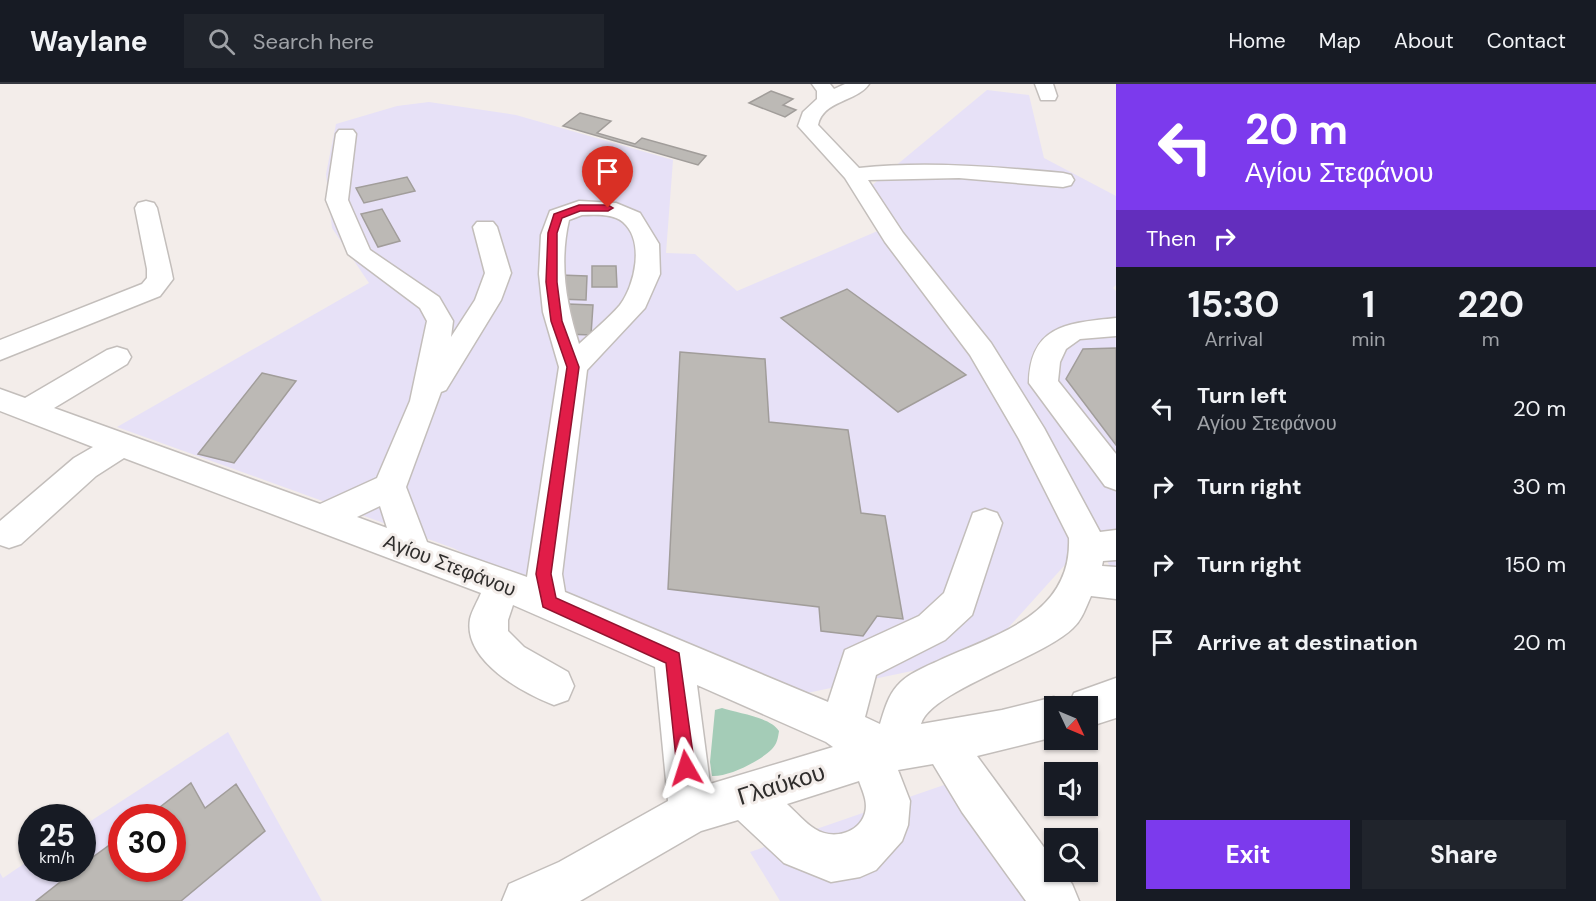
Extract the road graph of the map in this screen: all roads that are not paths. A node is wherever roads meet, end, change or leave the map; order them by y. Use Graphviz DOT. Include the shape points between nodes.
graph roads {
  1 [pos="840,88"];
  2 [pos="346,134"];
  3 [pos="854,175"];
  4 [pos="1063,180"];
  5 [pos="146,208"];
  6 [pos="485,227"];
  7 [pos="1116,327"];
  8 [pos="0,351"];
  9 [pos="117,357"];
  10 [pos="573,367"];
  11 [pos="425,401"];
  12 [pos="14,405"];
  13 [pos="121,445"];
  14 [pos="1116,477"];
  15 [pos="390,487"];
  16 [pos="322,518"];
  17 [pos="985,523"];
  18 [pos="9,534"];
  19 [pos="413,551"];
  20 [pos="1095,557"];
  21 [pos="1116,583"];
  22 [pos="503,585"];
  23 [pos="549,602"];
  24 [pos="674,658"];
  25 [pos="554,686"];
  26 [pos="1116,698"];
  27 [pos="1098,704"];
  28 [pos="1044,720"];
  29 [pos="942,740"];
  30 [pos="868,745"];
  31 [pos="744,796"];
  32 [pos="691,812"];
  33 [pos="526,901"];
  34 [pos="1055,901"];
  1 -- 3 [label="street" via="807,123"];
  2 -- 11 [label="street" via="337,200 360,254 430,303 440,321"];
  3 -- 4 [label="street" via="953,170"];
  3 -- 20 [label="street" via="893,237 981,350"];
  5 -- 8 [label="street" via="160,279 151,290"];
  6 -- 11 [label="street" via="498,273 488,300"];
  7 -- 14 [label="street" via="1067,334 1054,346 1043,367 1044,383"];
  9 -- 12 [label="street"];
  10 -- 10 [label="street" via="632,308 647,274 647,244 632,218 608,208 579,208 558,216 552,233 551,282 556,321"];
  10 -- 23 [label="street" via="544,574"];
  11 -- 15 [label="street"];
  12 -- 13 [label="street, Αγίου Στεφάνου"];
  13 -- 16 [label="street, Αγίου Στεφάνου"];
  13 -- 18 [label="street" via="85,467"];
  15 -- 16 [label="street"];
  15 -- 19 [label="street"];
  16 -- 19 [label="street, Αγίου Στεφάνου"];
  17 -- 30 [label="street" via="959,603 932,628 859,663"];
  19 -- 22 [label="street, Αγίου Στεφάνου"];
  20 -- 21 [label="street"];
  20 -- 30 [label="street" via="1059,617 1031,637 936,682 909,702 900,733"];
  22 -- 23 [label="street, Αγίου Στεφάνου"];
  22 -- 25 [label="street" via="489,621 491,640 504,654"];
  23 -- 24 [label="street, Αγίου Στεφάνου"];
  24 -- 30 [label="street, Αγίου Στεφάνου"];
  24 -- 32 [label="street"];
  26 -- 27 [label="street"];
  28 -- 29 [label="street, Γλαύκου"];
  29 -- 30 [label="street, Γλαύκου"];
  29 -- 34 [label="street"];
  30 -- 31 [label="street, Γλαύκου"];
  30 -- 31 [label="street" via="888,801 886,825 860,854 831,859 800,847"];
  31 -- 32 [label="street, Γλαύκου"];
  32 -- 33 [label="street, Γλαύκου" via="576,879"];
}
